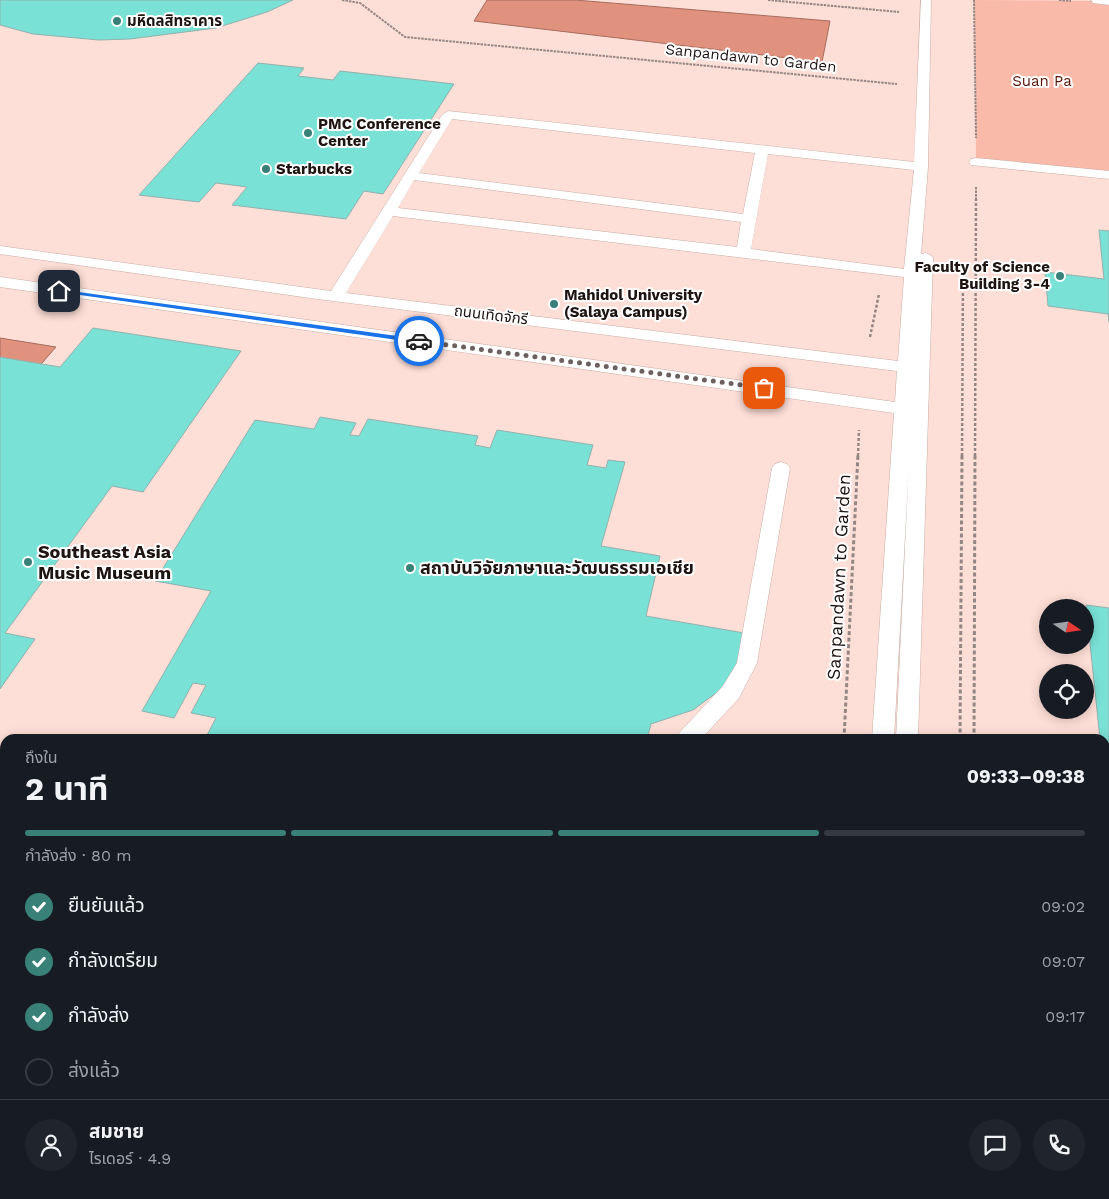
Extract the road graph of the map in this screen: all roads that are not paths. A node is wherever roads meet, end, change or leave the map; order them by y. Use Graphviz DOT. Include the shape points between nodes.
graph roads {
  1 [pos="926,0"];
  2 [pos="938,0"];
  3 [pos="1098,0"];
  4 [pos="1109,1"];
  5 [pos="762,150"];
  6 [pos="976,162"];
  7 [pos="921,167"];
  8 [pos="1109,175"];
  9 [pos="411,176"];
  10 [pos="390,211"];
  11 [pos="750,219"];
  12 [pos="0,250"];
  13 [pos="744,253"];
  14 [pos="912,274"];
  15 [pos="0,282"];
  16 [pos="336,296"];
  17 [pos="914,368"];
  18 [pos="912,410"];
  19 [pos="781,468"];
  20 [pos="692,734"];
  21 [pos="883,734"];
  22 [pos="907,734"];
  1 -- 7 [label="lane"];
  2 -- 17 [label="lane"];
  3 -- 4 [label="street"];
  5 -- 7 [label="lane"];
  5 -- 9 [label="lane" via="448,115"];
  5 -- 11 [label="lane"];
  6 -- 8 [label="lane"];
  7 -- 14 [label="lane"];
  9 -- 10 [label="lane"];
  9 -- 11 [label="lane"];
  10 -- 13 [label="lane"];
  10 -- 16 [label="lane"];
  11 -- 13 [label="lane"];
  12 -- 16 [label="lane, ถนนเทิดจักรี"];
  13 -- 14 [label="lane"];
  14 -- 17 [label="lane"];
  15 -- 18 [label="lane, ถนนเทิดจักรี"];
  16 -- 17 [label="lane, ถนนเทิดจักรี"];
  17 -- 18 [label="lane"];
  18 -- 21 [label="lane"];
  18 -- 22 [label="lane"];
  19 -- 20 [label="lane" via="747,663 731,692"];
}
